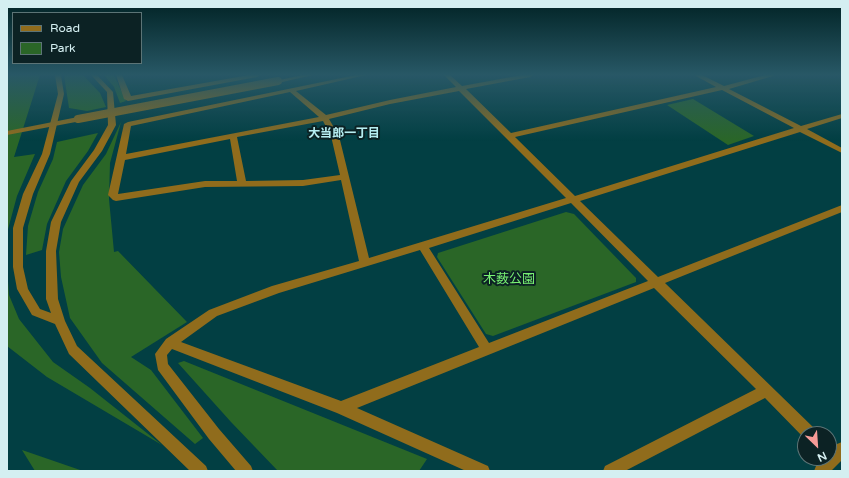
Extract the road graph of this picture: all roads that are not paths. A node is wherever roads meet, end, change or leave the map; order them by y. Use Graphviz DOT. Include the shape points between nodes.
graph roads {
  1 [pos="60,97"];
  2 [pos="110,97"];
  3 [pos="137,97"];
  4 [pos="192,97"];
  5 [pos="256,97"];
  6 [pos="300,97"];
  7 [pos="413,97"];
  8 [pos="470,97"];
  9 [pos="682,97"];
  10 [pos="741,97"];
  11 [pos="128,99"];
  12 [pos="842,116"];
  13 [pos="325,118"];
  14 [pos="52,124"];
  15 [pos="128,124"];
  16 [pos="802,130"];
  17 [pos="7,133"];
  18 [pos="233,136"];
  19 [pos="509,136"];
  20 [pos="842,151"];
  21 [pos="120,158"];
  22 [pos="345,177"];
  23 [pos="242,184"];
  24 [pos="574,200"];
  25 [pos="842,208"];
  26 [pos="423,246"];
  27 [pos="365,264"];
  28 [pos="656,282"];
  29 [pos="59,321"];
  30 [pos="170,343"];
  31 [pos="487,350"];
  32 [pos="766,391"];
  33 [pos="342,408"];
  34 [pos="802,426"];
  35 [pos="201,471"];
  36 [pos="246,471"];
  37 [pos="483,471"];
  38 [pos="610,471"];
  1 -- 14 [label="street"];
  2 -- 29 [label="street" via="112,125 98,151 75,181 56,222 51,251 51,291"];
  3 -- 11 [label="street"];
  4 -- 14 [label="street, bridge"];
  5 -- 15 [label="street"];
  6 -- 13 [label="street"];
  7 -- 13 [label="street"];
  8 -- 19 [label="street"];
  9 -- 19 [label="street"];
  10 -- 16 [label="street"];
  11 -- 15 [label="street"];
  12 -- 16 [label="street"];
  13 -- 18 [label="street"];
  13 -- 22 [label="street" via="335,136"];
  14 -- 17 [label="street"];
  14 -- 29 [label="street" via="46,154 28,194 18,228 18,267 23,289 36,312"];
  15 -- 21 [label="street"];
  16 -- 20 [label="street"];
  16 -- 24 [label="street"];
  18 -- 21 [label="street"];
  18 -- 23 [label="street"];
  19 -- 24 [label="street"];
  21 -- 23 [label="street" via="113,195 116,198 205,184"];
  22 -- 23 [label="street" via="303,183"];
  22 -- 27 [label="street"];
  24 -- 26 [label="street"];
  24 -- 28 [label="street"];
  25 -- 28 [label="street"];
  26 -- 27 [label="street"];
  26 -- 31 [label="street"];
  27 -- 30 [label="street" via="276,289 213,313"];
  28 -- 31 [label="street"];
  28 -- 32 [label="street"];
  29 -- 35 [label="street" via="72,350"];
  30 -- 33 [label="street"];
  30 -- 36 [label="street" via="161,354 162,366"];
  31 -- 33 [label="street"];
  32 -- 34 [label="street"];
  32 -- 38 [label="street"];
  33 -- 37 [label="street"];
}
